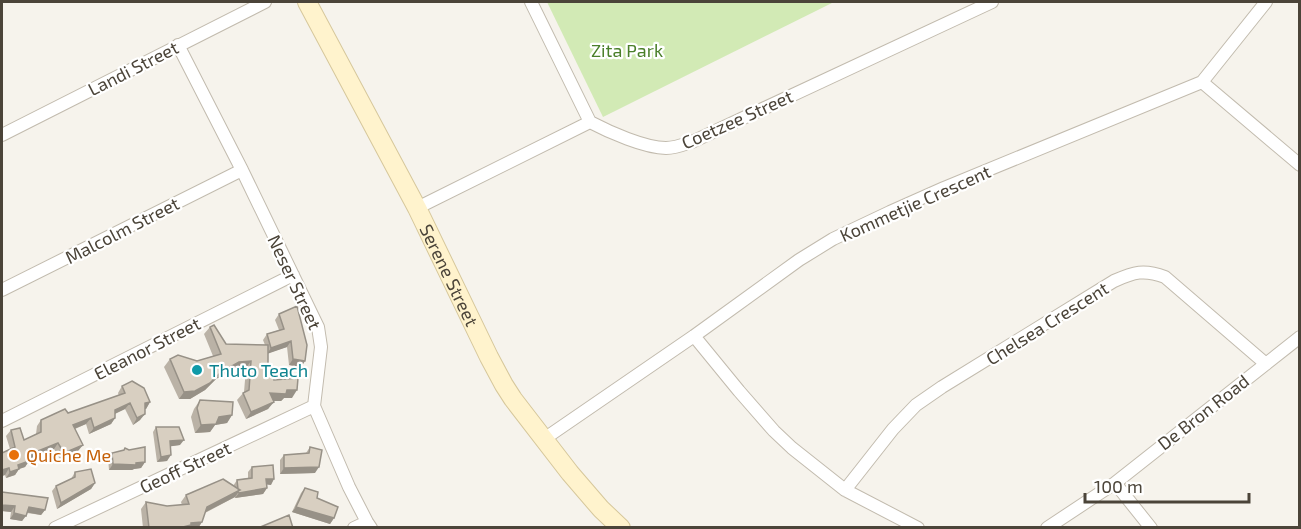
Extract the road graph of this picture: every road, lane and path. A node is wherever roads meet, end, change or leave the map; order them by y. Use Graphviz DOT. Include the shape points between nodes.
graph roads {
  1 [pos="265,2"];
  2 [pos="307,2"];
  3 [pos="531,2"];
  4 [pos="992,2"];
  5 [pos="1266,2"];
  6 [pos="178,45"];
  7 [pos="1202,82"];
  8 [pos="590,122"];
  9 [pos="2,135"];
  10 [pos="1299,165"];
  11 [pos="242,170"];
  12 [pos="417,208"];
  13 [pos="293,275"];
  14 [pos="2,290"];
  15 [pos="694,336"];
  16 [pos="1299,337"];
  17 [pos="1266,363"];
  18 [pos="314,406"];
  19 [pos="2,422"];
  20 [pos="544,439"];
  21 [pos="1115,483"];
  22 [pos="845,490"];
  23 [pos="369,525"];
  24 [pos="55,528"];
  25 [pos="354,528"];
  26 [pos="621,528"];
  27 [pos="918,528"];
  28 [pos="1047,528"];
  29 [pos="1150,528"];
  1 -- 6 [label="street, Landi Street"];
  2 -- 12 [label="street, Serene Street"];
  3 -- 8 [label="street"];
  4 -- 8 [label="street, Coetzee Street" via="683,145 659,147 614,134"];
  5 -- 7 [label="street"];
  6 -- 9 [label="street, Landi Street"];
  6 -- 11 [label="street, Neser Street"];
  7 -- 10 [label="street"];
  7 -- 15 [label="street, Kommetjie Crescent" via="944,188 841,235 799,260"];
  8 -- 12 [label="street"];
  11 -- 13 [label="street, Neser Street"];
  11 -- 14 [label="street, Malcolm Street"];
  12 -- 20 [label="street, Serene Street" via="500,378"];
  13 -- 18 [label="street, Neser Street" via="320,333"];
  13 -- 19 [label="street, Eleanor Street"];
  15 -- 20 [label="street, Kommetjie Crescent"];
  15 -- 22 [label="street" via="774,431"];
  16 -- 17 [label="street, De Bron Road"];
  17 -- 21 [label="street, De Bron Road"];
  17 -- 22 [label="street, Chelsea Crescent" via="1165,276 1144,271 1131,274 916,405"];
  18 -- 23 [label="street"];
  18 -- 24 [label="street, Geoff Street"];
  20 -- 26 [label="street, Serene Street"];
  21 -- 28 [label="street, De Bron Road"];
  21 -- 29 [label="street"];
  22 -- 27 [label="street"];
  23 -- 25 [label="street"];
}
